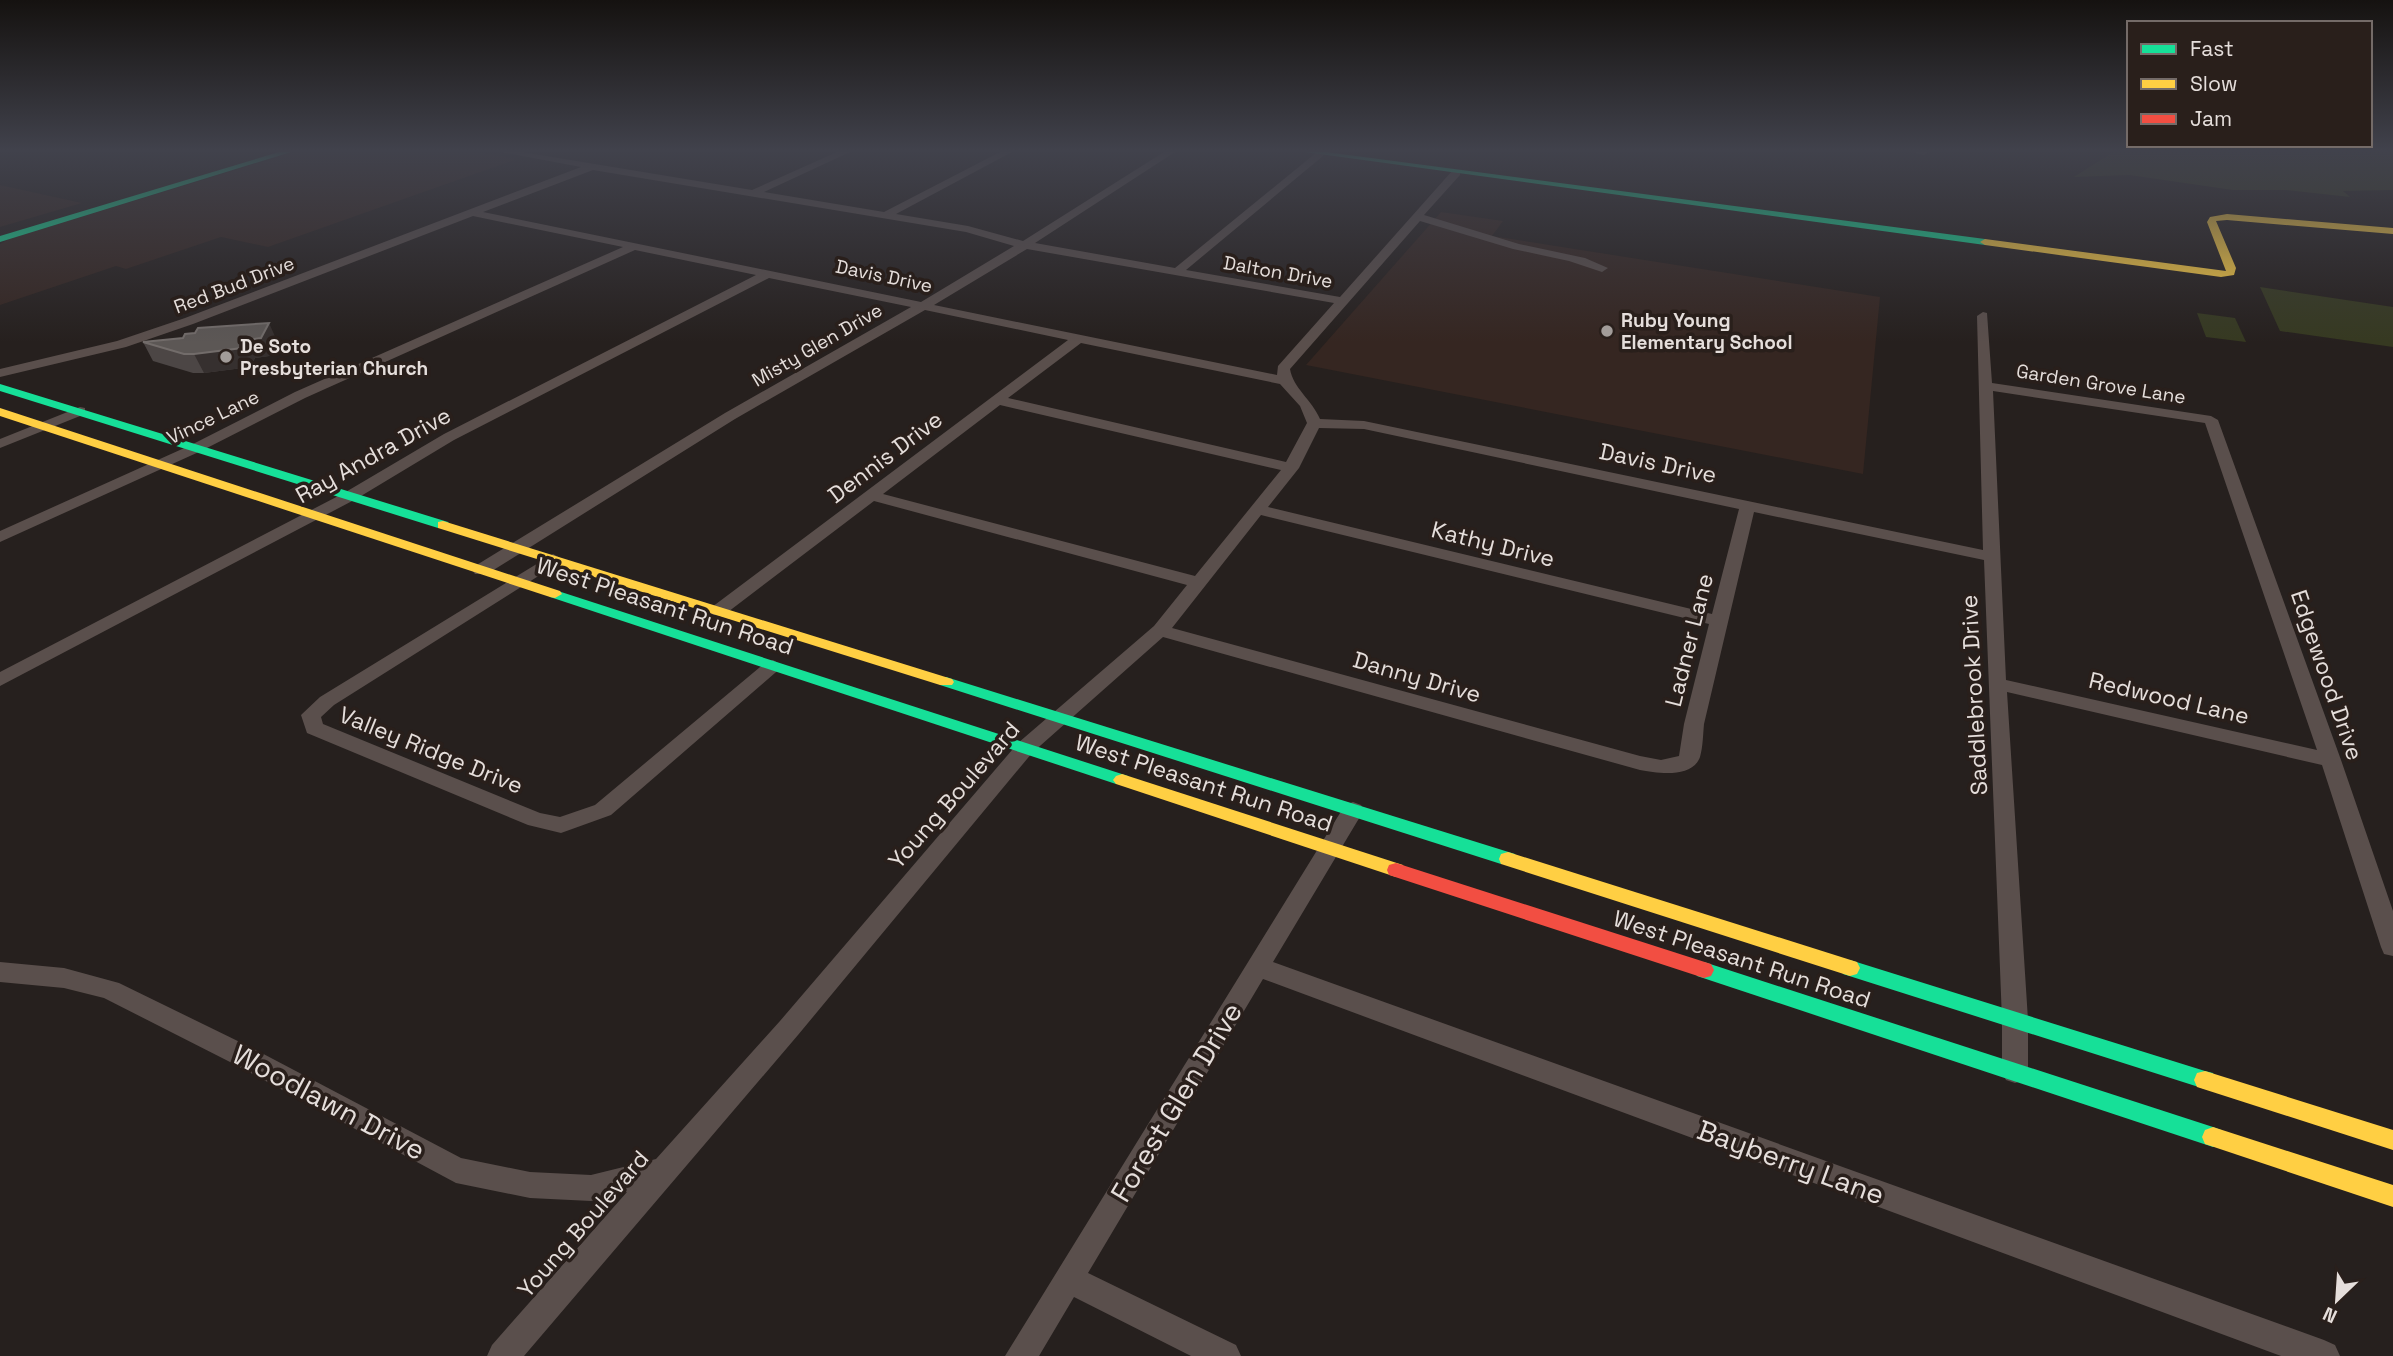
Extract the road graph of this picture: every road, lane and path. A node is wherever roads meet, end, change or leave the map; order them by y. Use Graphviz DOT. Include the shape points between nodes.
graph roads {
  1 [pos="65,215"];
  2 [pos="71,215"];
  3 [pos="467,215"];
  4 [pos="484,215"];
  5 [pos="889,215"];
  6 [pos="1070,215"];
  7 [pos="1243,215"];
  8 [pos="1776,215"];
  9 [pos="1418,217"];
  10 [pos="2393,231"];
  11 [pos="0,233"];
  12 [pos="0,239"];
  13 [pos="1024,244"];
  14 [pos="635,246"];
  15 [pos="1602,268"];
  16 [pos="1177,272"];
  17 [pos="769,273"];
  18 [pos="1341,301"];
  19 [pos="924,306"];
  20 [pos="1983,316"];
  21 [pos="1079,338"];
  22 [pos="0,373"];
  23 [pos="1285,381"];
  24 [pos="1986,386"];
  25 [pos="0,387"];
  26 [pos="997,400"];
  27 [pos="80,411"];
  28 [pos="0,412"];
  29 [pos="2211,420"];
  30 [pos="1314,423"];
  31 [pos="43,426"];
  32 [pos="0,444"];
  33 [pos="196,448"];
  34 [pos="159,464"];
  35 [pos="1291,468"];
  36 [pos="350,496"];
  37 [pos="873,496"];
  38 [pos="1748,505"];
  39 [pos="1256,509"];
  40 [pos="314,515"];
  41 [pos="0,537"];
  42 [pos="517,548"];
  43 [pos="1993,556"];
  44 [pos="553,559"];
  45 [pos="481,570"];
  46 [pos="517,582"];
  47 [pos="1197,582"];
  48 [pos="718,611"];
  49 [pos="1719,621"];
  50 [pos="1160,630"];
  51 [pos="773,666"];
  52 [pos="0,680"];
  53 [pos="1997,684"];
  54 [pos="1061,718"];
  55 [pos="1026,748"];
  56 [pos="2331,760"];
  57 [pos="1661,767"];
  58 [pos="1353,810"];
  59 [pos="1328,847"];
  60 [pos="2393,947"];
  61 [pos="1258,967"];
  62 [pos="0,972"];
  63 [pos="2015,1020"];
  64 [pos="2015,1072"];
  65 [pos="2393,1140"];
  66 [pos="666,1170"];
  67 [pos="2393,1196"];
  68 [pos="1069,1279"];
  69 [pos="503,1356"];
  70 [pos="1021,1356"];
  71 [pos="1225,1356"];
  72 [pos="2324,1356"];
  1 -- 11 [label="main road"];
  2 -- 12 [label="main road"];
  3 -- 22 [label="street, Red Bud Drive" via="121,344"];
  4 -- 14 [label="street, Davis Drive"];
  5 -- 13 [label="street, Dalton Drive"];
  6 -- 13 [label="street, Misty Glen Drive"];
  7 -- 16 [label="street"];
  8 -- 10 [label="main road" via="2221,274 2231,273 2231,268 2213,219"];
  9 -- 15 [label="street"];
  9 -- 18 [label="street"];
  13 -- 16 [label="street, Dalton Drive"];
  13 -- 19 [label="street, Misty Glen Drive"];
  14 -- 17 [label="street, Davis Drive"];
  14 -- 33 [label="street, Vince Lane" via="300,395"];
  16 -- 18 [label="street, Dalton Drive"];
  17 -- 19 [label="street, Davis Drive"];
  17 -- 36 [label="street, Ray Andra Drive" via="449,437"];
  18 -- 23 [label="street" via="1283,369"];
  19 -- 21 [label="street, Davis Drive"];
  19 -- 42 [label="street, Misty Glen Drive" via="730,416"];
  20 -- 24 [label="street, Saddlebrook Drive"];
  21 -- 23 [label="street, Davis Drive"];
  21 -- 26 [label="street, Dennis Drive"];
  23 -- 30 [label="street" via="1307,405"];
  24 -- 29 [label="street, Garden Grove Lane"];
  24 -- 43 [label="street, Saddlebrook Drive"];
  25 -- 27 [label="main road, West Pleasant Run Road"];
  26 -- 35 [label="street"];
  26 -- 37 [label="street, Dennis Drive"];
  27 -- 31 [label="street"];
  27 -- 33 [label="main road, West Pleasant Run Road"];
  28 -- 31 [label="main road, West Pleasant Run Road"];
  29 -- 56 [label="street, Edgewood Drive"];
  30 -- 35 [label="street, Young Boulevard"];
  30 -- 38 [label="street, Davis Drive" via="1364,425"];
  31 -- 32 [label="street"];
  31 -- 34 [label="main road, West Pleasant Run Road"];
  33 -- 34 [label="street, Vince Lane"];
  33 -- 36 [label="main road, West Pleasant Run Road"];
  34 -- 40 [label="main road, West Pleasant Run Road"];
  34 -- 41 [label="street, Vince Lane"];
  35 -- 39 [label="street, Young Boulevard"];
  36 -- 40 [label="street, Ray Andra Drive"];
  36 -- 42 [label="main road, West Pleasant Run Road"];
  37 -- 47 [label="street"];
  37 -- 48 [label="street, Dennis Drive"];
  38 -- 43 [label="street, Davis Drive"];
  38 -- 49 [label="street, Ladner Lane"];
  39 -- 47 [label="street, Young Boulevard"];
  39 -- 49 [label="street, Kathy Drive"];
  40 -- 45 [label="main road, West Pleasant Run Road"];
  40 -- 52 [label="street, Ray Andra Drive"];
  42 -- 44 [label="main road, West Pleasant Run Road"];
  42 -- 45 [label="street, Misty Glen Drive"];
  43 -- 53 [label="street, Saddlebrook Drive"];
  44 -- 46 [label="street, Valley Ridge Drive"];
  44 -- 48 [label="main road, West Pleasant Run Road"];
  45 -- 46 [label="main road, West Pleasant Run Road"];
  46 -- 51 [label="main road, West Pleasant Run Road"];
  46 -- 51 [label="street, Valley Ridge Drive" via="327,701 311,715 314,728 536,820 561,825 603,810"];
  47 -- 50 [label="street, Young Boulevard"];
  48 -- 54 [label="main road, West Pleasant Run Road"];
  49 -- 57 [label="street, Ladner Lane" via="1689,758 1683,764"];
  50 -- 54 [label="street, Young Boulevard"];
  50 -- 57 [label="street, Danny Drive"];
  51 -- 55 [label="main road, West Pleasant Run Road"];
  53 -- 56 [label="street, Redwood Lane"];
  53 -- 63 [label="street, Saddlebrook Drive"];
  54 -- 55 [label="street, Young Boulevard"];
  54 -- 58 [label="main road, West Pleasant Run Road"];
  55 -- 59 [label="main road, West Pleasant Run Road"];
  55 -- 66 [label="street, Young Boulevard"];
  56 -- 60 [label="street, Edgewood Drive"];
  58 -- 59 [label="street, Forest Glen Drive"];
  58 -- 63 [label="main road, West Pleasant Run Road"];
  59 -- 61 [label="street, Forest Glen Drive"];
  59 -- 64 [label="main road, West Pleasant Run Road"];
  61 -- 68 [label="street, Forest Glen Drive"];
  61 -- 72 [label="street, Bayberry Lane"];
  62 -- 66 [label="street, Woodlawn Drive" via="64,978 110,990 456,1170 530,1185 591,1188"];
  63 -- 64 [label="street, Saddlebrook Drive"];
  63 -- 65 [label="main road, West Pleasant Run Road"];
  64 -- 67 [label="main road, West Pleasant Run Road"];
  66 -- 69 [label="street, Young Boulevard"];
  68 -- 70 [label="street, Forest Glen Drive"];
  68 -- 71 [label="street"];
}
